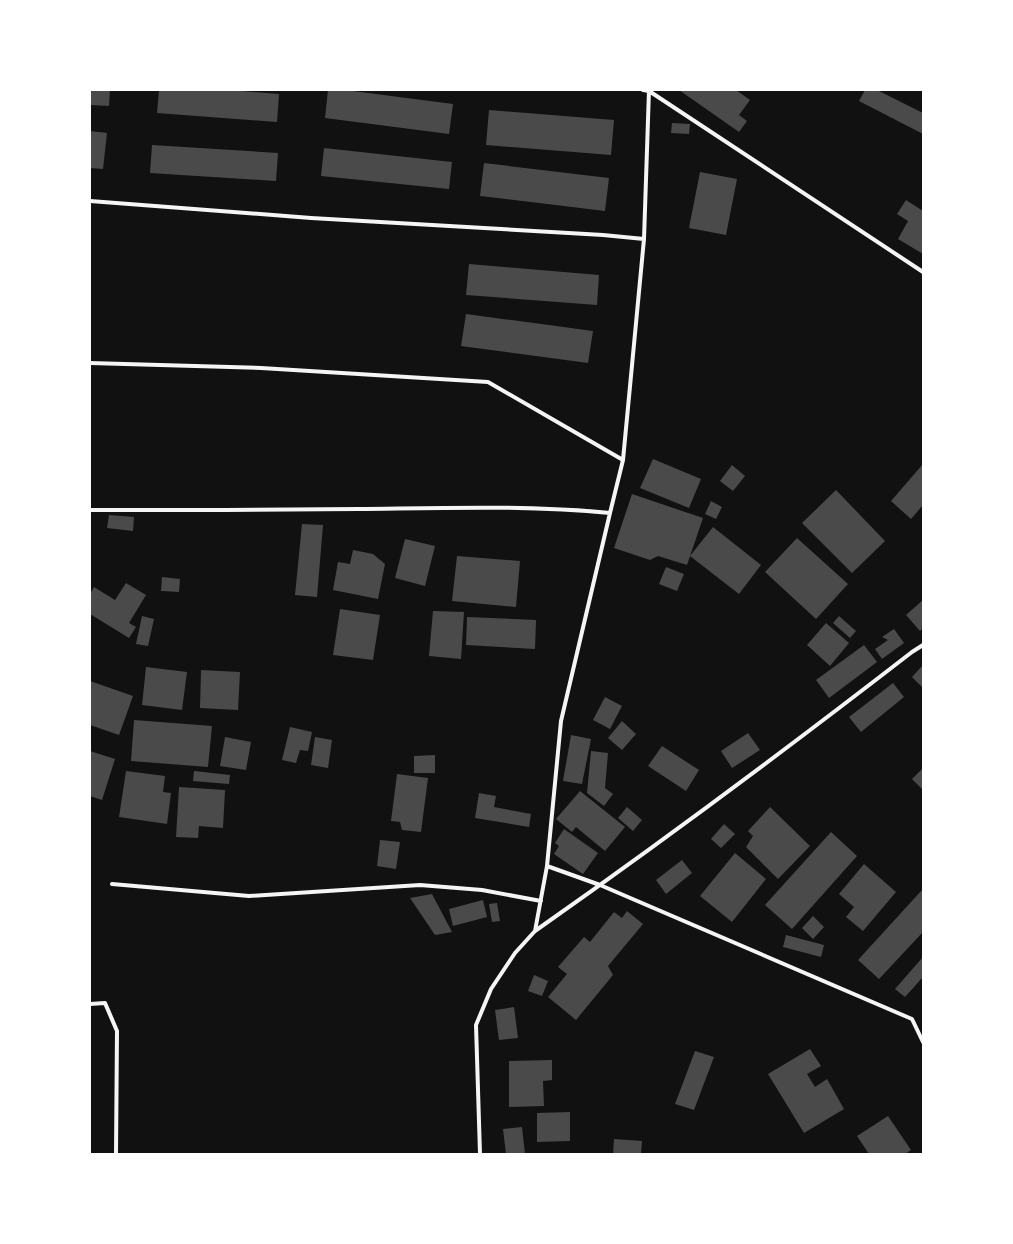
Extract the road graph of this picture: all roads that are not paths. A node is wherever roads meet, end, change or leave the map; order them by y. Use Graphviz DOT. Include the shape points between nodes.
graph roads {
  1 [pos="643,90"];
  2 [pos="649,90"];
  3 [pos="90,201"];
  4 [pos="644,239"];
  5 [pos="923,272"];
  6 [pos="90,363"];
  7 [pos="622,460"];
  8 [pos="90,510"];
  9 [pos="610,513"];
  10 [pos="923,645"];
  11 [pos="547,866"];
  12 [pos="112,884"];
  13 [pos="600,886"];
  14 [pos="541,902"];
  15 [pos="535,931"];
  16 [pos="90,1004"];
  17 [pos="923,1042"];
  18 [pos="116,1154"];
  19 [pos="480,1154"];
  1 -- 2 [label="street"];
  2 -- 4 [label="street"];
  2 -- 5 [label="street"];
  3 -- 4 [label="street"];
  4 -- 7 [label="street"];
  6 -- 7 [label="street" via="261,368 488,382"];
  7 -- 9 [label="street"];
  8 -- 9 [label="street" via="454,508"];
  9 -- 11 [label="street" via="561,721"];
  10 -- 13 [label="street"];
  11 -- 13 [label="street"];
  11 -- 14 [label="street"];
  12 -- 14 [label="street" via="250,896 420,885 482,890"];
  13 -- 15 [label="street"];
  13 -- 17 [label="street" via="912,1019"];
  14 -- 15 [label="street"];
  15 -- 19 [label="street" via="515,953 491,989 476,1026"];
  16 -- 18 [label="street" via="105,1003 117,1031"];
}
